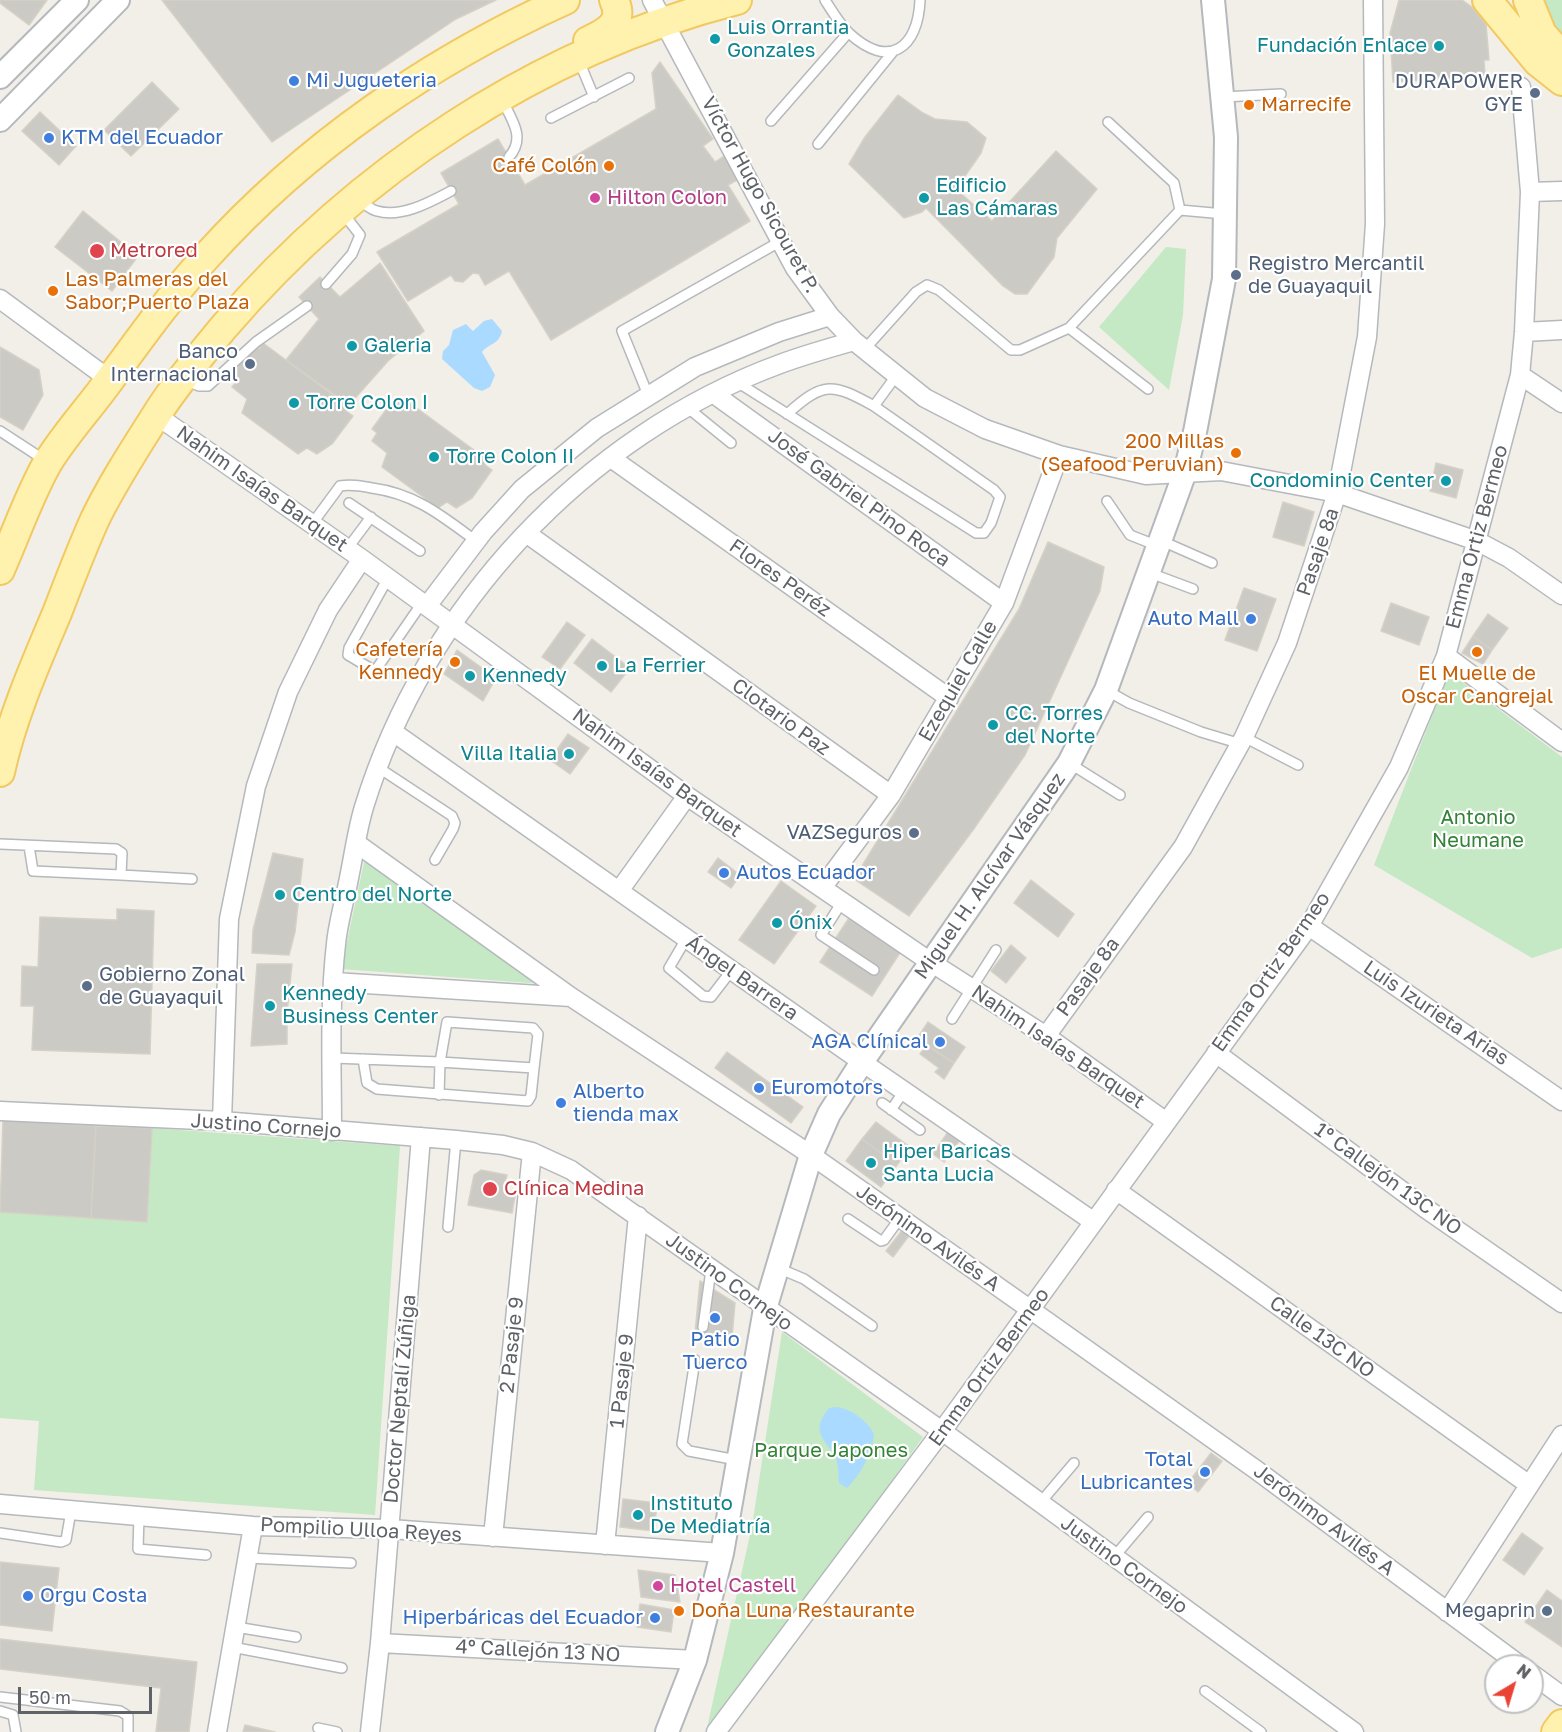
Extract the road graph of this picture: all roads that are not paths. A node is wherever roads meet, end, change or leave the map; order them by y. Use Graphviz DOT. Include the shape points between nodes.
graph roads {
  1 [pos="77,0"];
  2 [pos="118,0"];
  3 [pos="565,0"];
  4 [pos="614,0"];
  5 [pos="737,0"];
  6 [pos="825,0"];
  7 [pos="920,0"];
  8 [pos="1213,0"];
  9 [pos="1373,0"];
  10 [pos="1487,0"];
  11 [pos="1528,0"];
  12 [pos="658,11"];
  13 [pos="848,33"];
  14 [pos="892,53"];
  15 [pos="1562,56"];
  16 [pos="578,59"];
  17 [pos="0,77"];
  18 [pos="630,78"];
  19 [pos="1562,81"];
  20 [pos="1521,87"];
  21 [pos="1281,94"];
  22 [pos="500,95"];
  23 [pos="594,97"];
  24 [pos="1223,97"];
  25 [pos="551,118"];
  26 [pos="0,120"];
  27 [pos="771,121"];
  28 [pos="1108,122"];
  29 [pos="818,144"];
  30 [pos="509,157"];
  31 [pos="451,191"];
  32 [pos="1562,191"];
  33 [pos="1530,192"];
  34 [pos="348,204"];
  35 [pos="1180,210"];
  36 [pos="1226,214"];
  37 [pos="781,241"];
  38 [pos="326,284"];
  39 [pos="0,299"];
  40 [pos="307,306"];
  41 [pos="830,316"];
  42 [pos="1069,328"];
  43 [pos="1562,330"];
  44 [pos="1524,332"];
  45 [pos="859,346"];
  46 [pos="1520,375"];
  47 [pos="896,376"];
  48 [pos="183,379"];
  49 [pos="110,380"];
  50 [pos="738,382"];
  51 [pos="1148,389"];
  52 [pos="714,394"];
  53 [pos="648,395"];
  54 [pos="1562,403"];
  55 [pos="874,406"];
  56 [pos="688,408"];
  57 [pos="787,414"];
  58 [pos="156,415"];
  59 [pos="0,431"];
  60 [pos="731,443"];
  61 [pos="1059,455"];
  62 [pos="611,458"];
  63 [pos="48,462"];
  64 [pos="1185,472"];
  65 [pos="1337,493"];
  66 [pos="1107,501"];
  67 [pos="349,503"];
  68 [pos="371,517"];
  69 [pos="312,524"];
  70 [pos="526,533"];
  71 [pos="476,541"];
  72 [pos="1477,541"];
  73 [pos="1161,544"];
  74 [pos="420,551"];
  75 [pos="354,554"];
  76 [pos="1212,563"];
  77 [pos="0,570"];
  78 [pos="1150,573"];
  79 [pos="388,578"];
  80 [pos="1193,588"];
  81 [pos="1562,595"];
  82 [pos="1004,603"];
  83 [pos="424,604"];
  84 [pos="451,623"];
  85 [pos="1446,656"];
  86 [pos="1106,690"];
  87 [pos="949,698"];
  88 [pos="393,732"];
  89 [pos="1243,741"];
  90 [pos="1562,742"];
  91 [pos="1069,763"];
  92 [pos="1299,765"];
  93 [pos="379,768"];
  94 [pos="0,772"];
  95 [pos="891,795"];
  96 [pos="1120,795"];
  97 [pos="687,796"];
  98 [pos="356,843"];
  99 [pos="0,844"];
  100 [pos="28,846"];
  101 [pos="435,860"];
  102 [pos="121,875"];
  103 [pos="192,879"];
  104 [pos="822,888"];
  105 [pos="619,891"];
  106 [pos="842,902"];
  107 [pos="1309,926"];
  108 [pos="686,939"];
  109 [pos="996,950"];
  110 [pos="929,962"];
  111 [pos="731,970"];
  112 [pos="874,970"];
  113 [pos="334,982"];
  114 [pos="970,988"];
  115 [pos="571,997"];
  116 [pos="952,1019"];
  117 [pos="1046,1036"];
  118 [pos="1215,1053"];
  119 [pos="333,1058"];
  120 [pos="363,1059"];
  121 [pos="440,1062"];
  122 [pos="862,1062"];
  123 [pos="534,1068"];
  124 [pos="904,1091"];
  125 [pos="440,1095"];
  126 [pos="1562,1101"];
  127 [pos="882,1103"];
  128 [pos="891,1110"];
  129 [pos="0,1112"];
  130 [pos="1165,1120"];
  131 [pos="222,1121"];
  132 [pos="920,1130"];
  133 [pos="332,1131"];
  134 [pos="421,1137"];
  135 [pos="456,1140"];
  136 [pos="532,1152"];
  137 [pos="811,1155"];
  138 [pos="1116,1190"];
  139 [pos="638,1216"];
  140 [pos="900,1218"];
  141 [pos="849,1219"];
  142 [pos="1094,1222"];
  143 [pos="448,1227"];
  144 [pos="778,1268"];
  145 [pos="711,1270"];
  146 [pos="1562,1302"];
  147 [pos="765,1309"];
  148 [pos="1031,1310"];
  149 [pos="872,1326"];
  150 [pos="703,1327"];
  151 [pos="695,1360"];
  152 [pos="942,1431"];
  153 [pos="1562,1436"];
  154 [pos="737,1460"];
  155 [pos="1074,1463"];
  156 [pos="1528,1484"];
  157 [pos="1040,1503"];
  158 [pos="0,1504"];
  159 [pos="71,1510"];
  160 [pos="139,1516"];
  161 [pos="1148,1517"];
  162 [pos="253,1526"];
  163 [pos="390,1529"];
  164 [pos="0,1533"];
  165 [pos="493,1537"];
  166 [pos="605,1545"];
  167 [pos="722,1553"];
  168 [pos="206,1555"];
  169 [pos="1114,1557"];
  170 [pos="248,1558"];
  171 [pos="351,1563"];
  172 [pos="1447,1612"];
  173 [pos="236,1627"];
  174 [pos="296,1638"];
  175 [pos="380,1643"];
  176 [pos="232,1647"];
  177 [pos="1505,1654"];
  178 [pos="695,1660"];
  179 [pos="342,1668"];
  180 [pos="1544,1683"];
  181 [pos="1205,1691"];
  182 [pos="1562,1696"];
  183 [pos="0,1697"];
  184 [pos="0,1712"];
  185 [pos="1562,1724"];
  186 [pos="318,1728"];
  187 [pos="16,1732"];
  188 [pos="128,1732"];
  189 [pos="217,1732"];
  190 [pos="337,1732"];
  191 [pos="370,1732"];
  192 [pos="667,1732"];
  193 [pos="716,1732"];
  194 [pos="1261,1732"];
  195 [pos="1354,1732"];
  196 [pos="1556,1732"];
  1 -- 17 [label="street"];
  2 -- 26 [label="street"];
  3 -- 49 [label="main road" via="441,64 347,128 301,166 207,255 159,311"];
  4 -- 22 [label="main road" via="617,17 608,32 534,68"];
  5 -- 12 [label="main road" via="697,10"];
  6 -- 13 [label="lane"];
  7 -- 14 [label="lane" via="919,21 909,42"];
  8 -- 24 [label="street, Miguel H. Alcívar Vásquez"];
  9 -- 65 [label="street, Pasaje 8a" via="1376,224 1367,337"];
  10 -- 19 [label="main road" via="1538,62"];
  11 -- 15 [label="main road" via="1542,34"];
  12 -- 16 [label="main road"];
  12 -- 37 [label="street, Víctor Hugo Sicouret P."];
  13 -- 14 [label="lane" via="874,51"];
  13 -- 27 [label="lane"];
  14 -- 29 [label="lane"];
  16 -- 22 [label="main road"];
  16 -- 23 [label="lane"];
  18 -- 23 [label="lane"];
  20 -- 33 [label="street, Emma Ortiz Bermeo"];
  21 -- 24 [label="lane"];
  22 -- 30 [label="lane" via="519,140"];
  22 -- 34 [label="main road" via="421,147"];
  23 -- 25 [label="lane"];
  24 -- 36 [label="street, Miguel H. Alcívar Vásquez"];
  28 -- 35 [label="lane" via="1174,183"];
  31 -- 34 [label="lane" via="422,207 395,212"];
  32 -- 33 [label="street"];
  33 -- 44 [label="street, Emma Ortiz Bermeo"];
  34 -- 38 [label="lane" via="360,235 352,254"];
  34 -- 48 [label="main road" via="281,264"];
  35 -- 36 [label="lane"];
  35 -- 42 [label="lane"];
  36 -- 64 [label="street, Miguel H. Alcívar Vásquez" via="1224,279"];
  37 -- 41 [label="street, Víctor Hugo Sicouret P." via="795,268"];
  37 -- 53 [label="lane" via="622,331"];
  39 -- 49 [label="street"];
  40 -- 48 [label="lane" via="256,342 208,386 199,387"];
  41 -- 45 [label="street, Víctor Hugo Sicouret P."];
  41 -- 53 [label="street" via="779,332 695,367"];
  42 -- 45 [label="lane" via="1011,350 939,290 927,285"];
  42 -- 51 [label="lane"];
  43 -- 44 [label="street"];
  44 -- 46 [label="street, Emma Ortiz Bermeo"];
  45 -- 47 [label="street, Víctor Hugo Sicouret P."];
  45 -- 50 [label="street" via="779,364"];
  46 -- 54 [label="street"];
  46 -- 72 [label="street, Emma Ortiz Bermeo"];
  47 -- 55 [label="lane"];
  47 -- 61 [label="street, Víctor Hugo Sicouret P." via="956,416"];
  48 -- 58 [label="main road"];
  49 -- 63 [label="main road"];
  50 -- 52 [label="street"];
  50 -- 57 [label="lane"];
  52 -- 56 [label="street"];
  52 -- 82 [label="street, José Gabriel Pino Roca"];
  53 -- 71 [label="street" via="597,428 522,489"];
  55 -- 57 [label="lane" via="843,389 828,389 810,393"];
  55 -- 57 [label="lane" via="1000,497 984,533 976,533"];
  56 -- 60 [label="lane"];
  56 -- 62 [label="street"];
  58 -- 69 [label="street, Nahim Isaías Barquet"];
  58 -- 94 [label="main road" via="96,518 20,701"];
  59 -- 63 [label="lane"];
  61 -- 64 [label="street, Víctor Hugo Sicouret P." via="1146,475"];
  61 -- 82 [label="street, Ezequiel Calle"];
  62 -- 70 [label="street" via="569,490"];
  62 -- 87 [label="street, Flores Peréz"];
  63 -- 77 [label="main road"];
  64 -- 65 [label="street, Víctor Hugo Sicouret P." via="1221,471"];
  64 -- 73 [label="street, Miguel H. Alcívar Vásquez"];
  65 -- 72 [label="street, Víctor Hugo Sicouret P."];
  65 -- 89 [label="street, Pasaje 8a" via="1287,644"];
  66 -- 73 [label="lane" via="1130,535"];
  67 -- 68 [label="lane"];
  68 -- 74 [label="lane"];
  68 -- 75 [label="lane"];
  69 -- 71 [label="lane" via="340,486 349,484 390,490 416,500"];
  69 -- 75 [label="street, Nahim Isaías Barquet"];
  70 -- 84 [label="street"];
  70 -- 95 [label="street, Clotario Paz"];
  71 -- 83 [label="street"];
  72 -- 81 [label="street, Víctor Hugo Sicouret P."];
  72 -- 85 [label="street, Emma Ortiz Bermeo"];
  73 -- 76 [label="lane"];
  73 -- 78 [label="street, Miguel H. Alcívar Vásquez"];
  75 -- 79 [label="street, Nahim Isaías Barquet"];
  75 -- 131 [label="street" via="288,692 256,786 230,919"];
  78 -- 80 [label="lane"];
  78 -- 86 [label="street, Miguel H. Alcívar Vásquez"];
  79 -- 83 [label="street, Nahim Isaías Barquet"];
  79 -- 83 [label="lane" via="348,655 375,671"];
  82 -- 87 [label="street, Ezequiel Calle"];
  83 -- 84 [label="street, Nahim Isaías Barquet"];
  84 -- 88 [label="street"];
  84 -- 97 [label="street, Nahim Isaías Barquet"];
  85 -- 90 [label="street"];
  85 -- 107 [label="street, Emma Ortiz Bermeo" via="1399,767"];
  86 -- 89 [label="lane" via="1201,732"];
  86 -- 91 [label="street, Miguel H. Alcívar Vásquez"];
  87 -- 95 [label="street, Ezequiel Calle"];
  88 -- 93 [label="street"];
  88 -- 105 [label="street, Ángel Barrera"];
  89 -- 92 [label="lane"];
  89 -- 117 [label="street, Pasaje 8a" via="1182,847"];
  91 -- 96 [label="lane"];
  91 -- 110 [label="street, Miguel H. Alcívar Vásquez"];
  93 -- 98 [label="street" via="364,806"];
  93 -- 101 [label="lane" via="452,816 453,829"];
  95 -- 104 [label="street, Ezequiel Calle"];
  97 -- 104 [label="street, Nahim Isaías Barquet"];
  97 -- 105 [label="street"];
  98 -- 113 [label="street" via="336,942"];
  98 -- 115 [label="street, Jerónimo Avilés A"];
  99 -- 100 [label="lane"];
  100 -- 102 [label="lane" via="33,871"];
  100 -- 102 [label="lane" via="116,849 122,853"];
  102 -- 103 [label="lane"];
  104 -- 106 [label="street, Nahim Isaías Barquet"];
  105 -- 108 [label="street, Ángel Barrera"];
  106 -- 110 [label="street, Nahim Isaías Barquet"];
  106 -- 112 [label="lane" via="821,935"];
  107 -- 118 [label="street, Emma Ortiz Bermeo"];
  107 -- 126 [label="street, Luis Izurieta Arias"];
  108 -- 111 [label="street, Ángel Barrera"];
  108 -- 111 [label="lane" via="669,968 703,996 711,997"];
  109 -- 114 [label="lane"];
  110 -- 114 [label="street, Nahim Isaías Barquet"];
  110 -- 122 [label="street, Miguel H. Alcívar Vásquez"];
  111 -- 122 [label="street, Ángel Barrera"];
  113 -- 115 [label="street"];
  113 -- 119 [label="street"];
  114 -- 116 [label="lane"];
  114 -- 117 [label="street, Nahim Isaías Barquet"];
  115 -- 137 [label="street, Jerónimo Avilés A"];
  117 -- 130 [label="street, Nahim Isaías Barquet"];
  118 -- 130 [label="street, Emma Ortiz Bermeo"];
  118 -- 146 [label="street, 1º Callejón 13C NO" via="1425,1208"];
  119 -- 120 [label="lane"];
  119 -- 133 [label="street"];
  120 -- 121 [label="lane"];
  120 -- 125 [label="lane" via="371,1087"];
  121 -- 123 [label="lane"];
  121 -- 123 [label="lane" via="447,1022 537,1029"];
  121 -- 125 [label="lane"];
  122 -- 124 [label="street, Ángel Barrera"];
  122 -- 137 [label="street, Miguel H. Alcívar Vásquez" via="829,1114"];
  123 -- 125 [label="lane" via="528,1101"];
  124 -- 128 [label="lane"];
  124 -- 142 [label="street, Ángel Barrera"];
  127 -- 128 [label="lane"];
  128 -- 132 [label="lane"];
  129 -- 131 [label="street, Justino Cornejo"];
  130 -- 138 [label="street, Emma Ortiz Bermeo"];
  131 -- 133 [label="street, Justino Cornejo"];
  133 -- 134 [label="street, Justino Cornejo"];
  134 -- 135 [label="street, Justino Cornejo"];
  134 -- 163 [label="street, Doctor Neptalí Zúñiga"];
  135 -- 136 [label="street, Justino Cornejo"];
  135 -- 143 [label="lane"];
  136 -- 139 [label="street, Justino Cornejo" via="571,1170"];
  136 -- 165 [label="street, 2 Pasaje 9"];
  137 -- 140 [label="street, Jerónimo Avilés A"];
  137 -- 144 [label="street, Miguel H. Alcívar Vásquez"];
  138 -- 142 [label="street, Emma Ortiz Bermeo"];
  138 -- 156 [label="street, Calle 13C NO"];
  139 -- 145 [label="street, Justino Cornejo"];
  139 -- 166 [label="street, 1 Pasaje 9"];
  140 -- 141 [label="lane" via="881,1241"];
  140 -- 148 [label="street, Jerónimo Avilés A"];
  142 -- 148 [label="street, Emma Ortiz Bermeo"];
  144 -- 147 [label="street, Miguel H. Alcívar Vásquez"];
  144 -- 149 [label="lane" via="804,1279"];
  145 -- 147 [label="street, Justino Cornejo"];
  145 -- 150 [label="lane"];
  147 -- 152 [label="street, Justino Cornejo"];
  147 -- 154 [label="street, Miguel H. Alcívar Vásquez"];
  148 -- 152 [label="street, Emma Ortiz Bermeo"];
  148 -- 172 [label="street, Jerónimo Avilés A"];
  151 -- 154 [label="lane" via="682,1444 689,1451"];
  152 -- 157 [label="street, Justino Cornejo"];
  152 -- 193 [label="street, Emma Ortiz Bermeo"];
  153 -- 156 [label="street"];
  154 -- 167 [label="street, Miguel H. Alcívar Vásquez"];
  155 -- 157 [label="lane"];
  156 -- 172 [label="street"];
  157 -- 169 [label="street, Justino Cornejo"];
  158 -- 159 [label="street, Pompilio Ulloa Reyes"];
  159 -- 160 [label="street, Pompilio Ulloa Reyes"];
  159 -- 164 [label="lane" via="69,1535 61,1542"];
  160 -- 162 [label="street, Pompilio Ulloa Reyes"];
  160 -- 168 [label="lane" via="138,1549"];
  161 -- 169 [label="lane"];
  162 -- 163 [label="street, Pompilio Ulloa Reyes"];
  162 -- 170 [label="street"];
  163 -- 165 [label="street, Pompilio Ulloa Reyes"];
  163 -- 175 [label="street, Doctor Neptalí Zúñiga"];
  165 -- 166 [label="street, Pompilio Ulloa Reyes"];
  166 -- 167 [label="street, Pompilio Ulloa Reyes"];
  167 -- 178 [label="street, Miguel H. Alcívar Vásquez"];
  169 -- 195 [label="street, Justino Cornejo"];
  170 -- 171 [label="lane"];
  170 -- 173 [label="street"];
  172 -- 177 [label="street, Jerónimo Avilés A"];
  173 -- 174 [label="lane"];
  173 -- 176 [label="street"];
  175 -- 178 [label="street, 4º Callejón 13 NO"];
  175 -- 191 [label="street, Doctor Neptalí Zúñiga"];
  176 -- 179 [label="lane"];
  176 -- 189 [label="street"];
  178 -- 192 [label="street, Miguel H. Alcívar Vásquez"];
  180 -- 182 [label="street"];
  181 -- 194 [label="lane"];
  183 -- 188 [label="lane" via="120,1711 128,1716"];
  184 -- 187 [label="lane" via="13,1715"];
  185 -- 196 [label="main road"];
  186 -- 190 [label="lane"];
}
